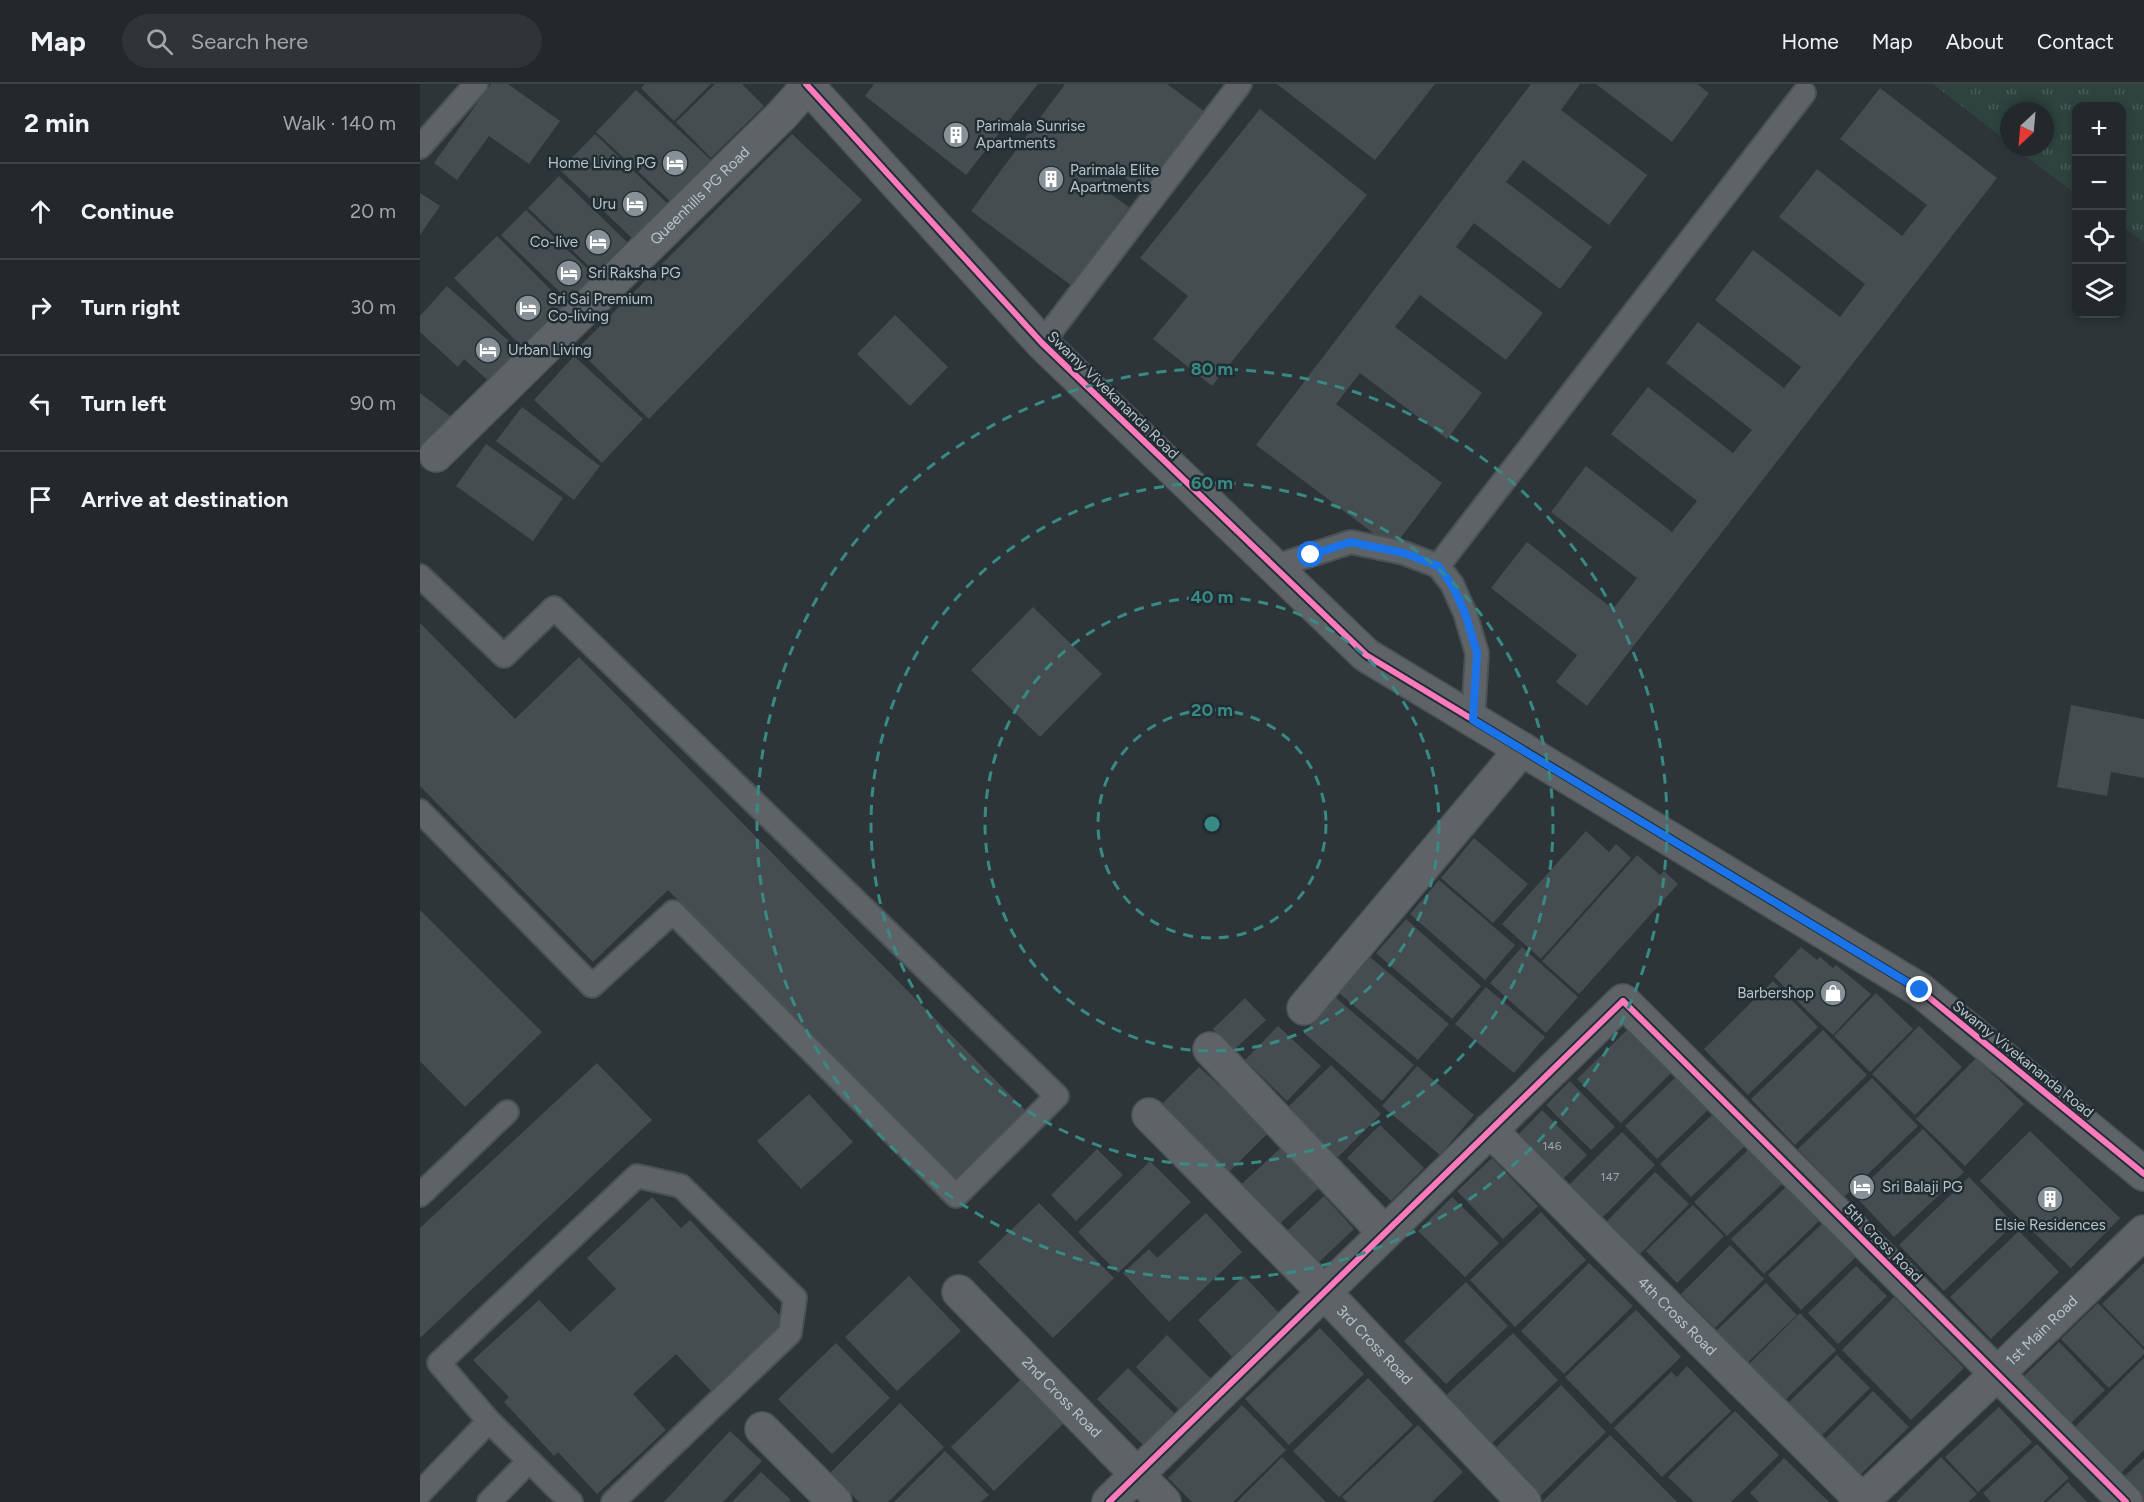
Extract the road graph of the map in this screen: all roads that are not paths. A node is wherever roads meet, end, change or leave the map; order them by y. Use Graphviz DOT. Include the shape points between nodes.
graph roads {
  1 [pos="476,84"];
  2 [pos="1240,84"];
  3 [pos="807,85"];
  4 [pos="1804,93"];
  5 [pos="420,147"];
  6 [pos="1042,343"];
  7 [pos="436,455"];
  8 [pos="1438,566"];
  9 [pos="1273,567"];
  10 [pos="420,576"];
  11 [pos="1473,720"];
  12 [pos="1522,749"];
  13 [pos="420,811"];
  14 [pos="1304,1008"];
  15 [pos="1210,1049"];
  16 [pos="507,1112"];
  17 [pos="1149,1115"];
  18 [pos="1490,1130"];
  19 [pos="2144,1174"];
  20 [pos="420,1195"];
  21 [pos="2144,1232"];
  22 [pos="1385,1233"];
  23 [pos="959,1292"];
  24 [pos="1324,1292"];
  25 [pos="1998,1373"];
  26 [pos="489,1421"];
  27 [pos="762,1429"];
  28 [pos="529,1461"];
  29 [pos="1137,1475"];
  30 [pos="420,1494"];
  31 [pos="1863,1501"];
  32 [pos="489,1502"];
  33 [pos="571,1502"];
  34 [pos="613,1502"];
  35 [pos="835,1502"];
  36 [pos="1109,1502"];
  37 [pos="1164,1502"];
  38 [pos="1524,1502"];
  39 [pos="2126,1502"];
  1 -- 5 [label="lane"];
  2 -- 6 [label="lane"];
  3 -- 6 [label="street, Swamy Vivekananda Road"];
  3 -- 7 [label="street, Queenhills PG Road" via="782,115"];
  4 -- 8 [label="lane"];
  6 -- 9 [label="street, Swamy Vivekananda Road"];
  8 -- 9 [label="lane" via="1404,553 1350,542"];
  8 -- 11 [label="lane" via="1465,613 1477,653"];
  9 -- 11 [label="street, Swamy Vivekananda Road" via="1366,655"];
  10 -- 13 [label="lane" via="504,656 554,608 1057,1096 956,1196 673,912 592,986"];
  11 -- 12 [label="street, Swamy Vivekananda Road"];
  12 -- 14 [label="street"];
  12 -- 19 [label="street, Swamy Vivekananda Road" via="1920,990"];
  15 -- 22 [label="street"];
  16 -- 20 [label="lane"];
  17 -- 24 [label="street, 3rd Cross Road"];
  18 -- 22 [label="street"];
  18 -- 25 [label="street, 5th Cross Road" via="1623,1001"];
  18 -- 31 [label="street, 4th Cross Road"];
  21 -- 25 [label="street, 1st Main Road"];
  22 -- 24 [label="street"];
  23 -- 29 [label="street, 2nd Cross Road"];
  24 -- 29 [label="street"];
  24 -- 38 [label="street, 3rd Cross Road"];
  25 -- 31 [label="street, 1st Main Road"];
  25 -- 39 [label="street, 5th Cross Road"];
  26 -- 28 [label="lane"];
  26 -- 30 [label="lane"];
  26 -- 34 [label="lane" via="439,1363 637,1176 681,1186 795,1298 790,1333"];
  27 -- 35 [label="street"];
  28 -- 32 [label="lane"];
  28 -- 33 [label="lane"];
  29 -- 36 [label="street"];
  29 -- 37 [label="street, 2nd Cross Road"];
}
